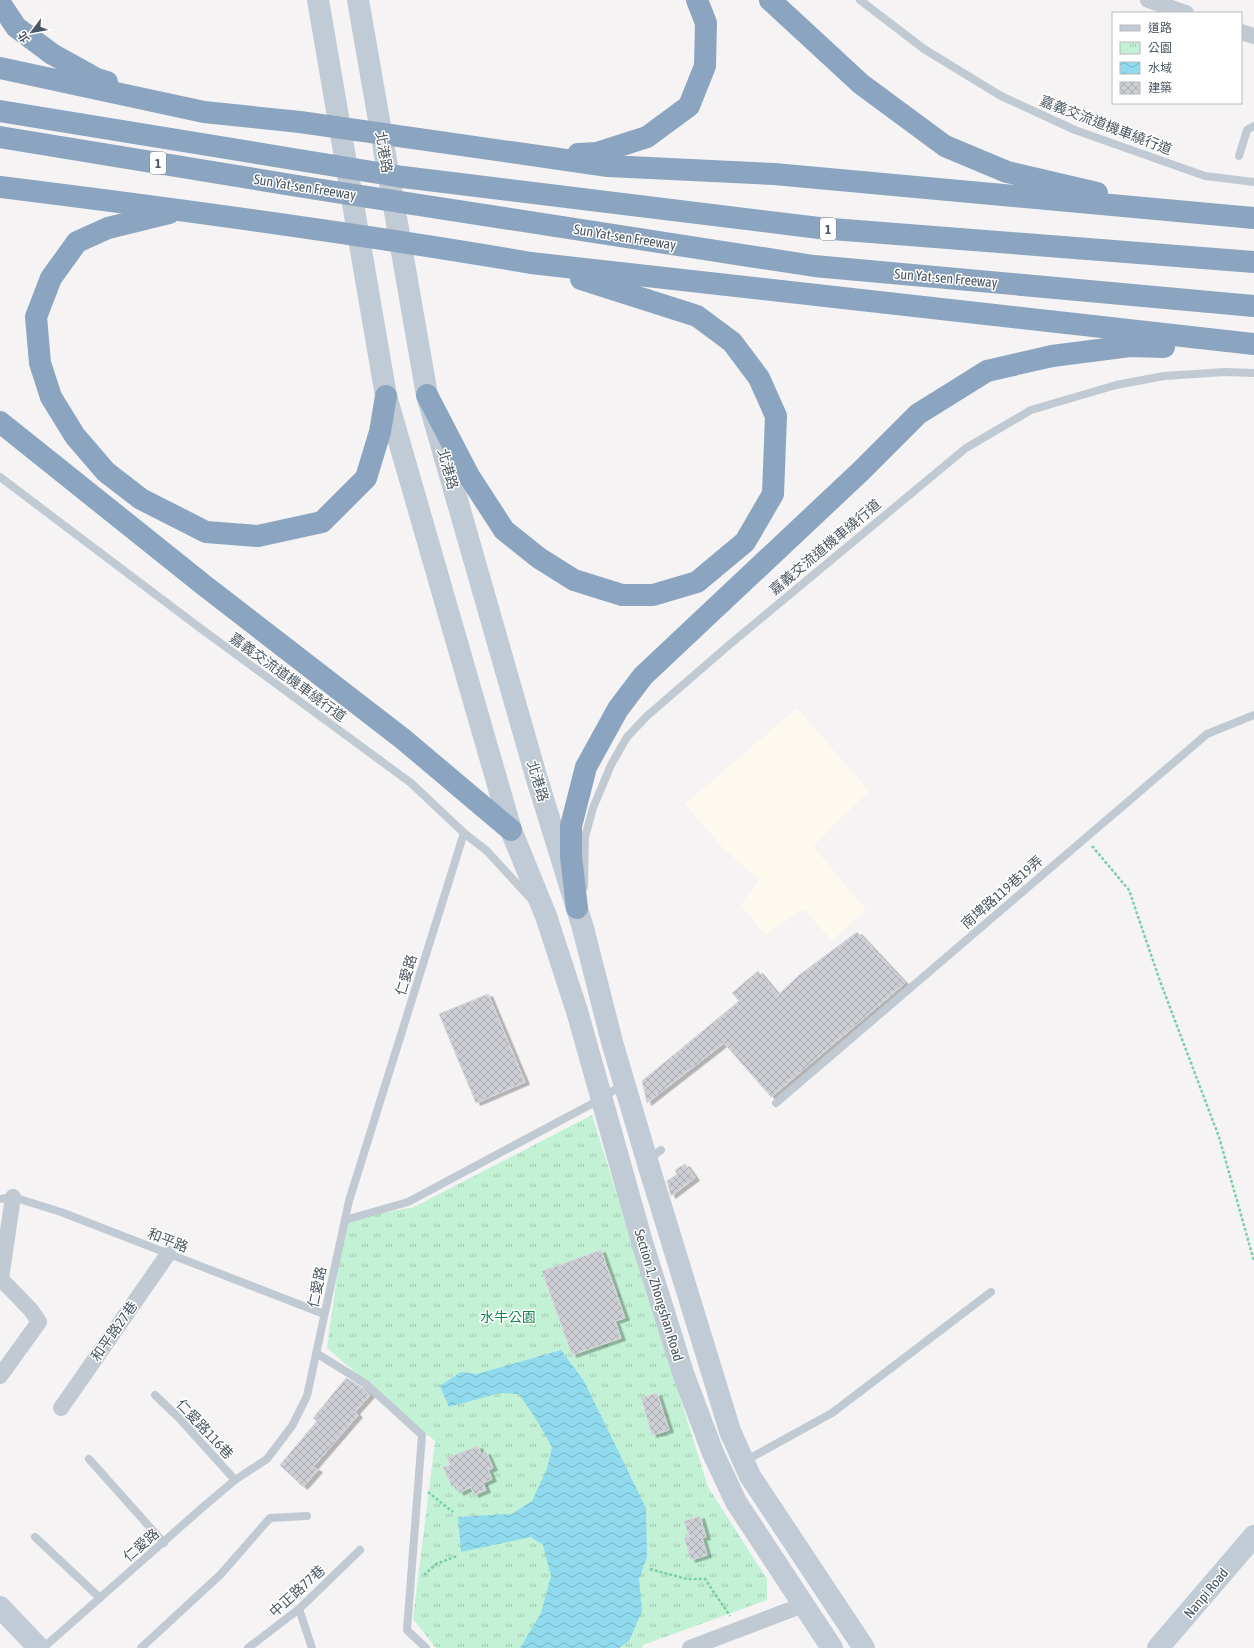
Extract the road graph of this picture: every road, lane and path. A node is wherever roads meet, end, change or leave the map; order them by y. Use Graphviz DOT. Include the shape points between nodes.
graph roads {
  1 [pos="318,0"];
  2 [pos="358,0"];
  3 [pos="697,0"];
  4 [pos="770,0"];
  5 [pos="860,0"];
  6 [pos="1148,0"];
  7 [pos="0,3"];
  8 [pos="1183,12"];
  9 [pos="1242,32"];
  10 [pos="1254,36"];
  11 [pos="0,68"];
  12 [pos="0,111"];
  13 [pos="204,112"];
  14 [pos="1254,126"];
  15 [pos="0,137"];
  16 [pos="525,155"];
  17 [pos="1239,156"];
  18 [pos="1254,182"];
  19 [pos="0,187"];
  20 [pos="182,210"];
  21 [pos="1254,218"];
  22 [pos="1254,262"];
  23 [pos="531,263"];
  24 [pos="1254,306"];
  25 [pos="1254,344"];
  26 [pos="1254,348"];
  27 [pos="1254,373"];
  28 [pos="427,395"];
  29 [pos="386,396"];
  30 [pos="0,422"];
  31 [pos="0,477"];
  32 [pos="1254,715"];
  33 [pos="511,830"];
  34 [pos="464,833"];
  35 [pos="1085,838"];
  36 [pos="577,908"];
  37 [pos="546,916"];
  38 [pos="583,928"];
  39 [pos="624,1083"];
  40 [pos="601,1099"];
  41 [pos="776,1103"];
  42 [pos="7,1198"];
  43 [pos="345,1220"];
  44 [pos="168,1254"];
  45 [pos="1254,1261"];
  46 [pos="991,1292"];
  47 [pos="324,1314"];
  48 [pos="316,1353"];
  49 [pos="0,1376"];
  50 [pos="155,1395"];
  51 [pos="61,1408"];
  52 [pos="89,1459"];
  53 [pos="744,1462"];
  54 [pos="235,1480"];
  55 [pos="418,1484"];
  56 [pos="453,1512"];
  57 [pos="307,1516"];
  58 [pos="1254,1536"];
  59 [pos="35,1537"];
  60 [pos="164,1543"];
  61 [pos="360,1550"];
  62 [pos="457,1556"];
  63 [pos="1254,1558"];
  64 [pos="650,1569"];
  65 [pos="410,1587"];
  66 [pos="100,1598"];
  67 [pos="803,1605"];
  68 [pos="0,1607"];
  69 [pos="299,1609"];
  70 [pos="738,1630"];
  71 [pos="39,1648"];
  72 [pos="43,1648"];
  73 [pos="141,1648"];
  74 [pos="248,1648"];
  75 [pos="312,1648"];
  76 [pos="426,1648"];
  77 [pos="690,1648"];
  78 [pos="832,1648"];
  79 [pos="864,1648"];
  80 [pos="1158,1648"];
  81 [pos="1178,1648"];
  1 -- 29 [label="main road"];
  2 -- 28 [label="main road, 北港路"];
  3 -- 16 [label="highway" via="706,23 705,66 689,106 647,137 597,153"];
  4 -- 21 [label="highway" via="861,84 945,146 1007,172 1097,193"];
  5 -- 18 [label="lane, 嘉義交流道機車繞行道" via="924,50 1001,96 1048,118 1205,176"];
  6 -- 8 [label="street"];
  7 -- 13 [label="highway" via="16,27 52,54 97,78"];
  9 -- 10 [label="street"];
  11 -- 13 [label="highway"];
  12 -- 22 [label="highway, Sun Yat-sen Freeway / 1" via="403,177 819,228"];
  13 -- 16 [label="highway" via="300,122"];
  14 -- 17 [label="lane" via="1247,130"];
  15 -- 24 [label="highway, Sun Yat-sen Freeway / 1" via="814,266"];
  16 -- 21 [label="highway" via="608,166 774,174"];
  19 -- 20 [label="highway"];
  20 -- 23 [label="highway" via="416,243"];
  20 -- 29 [label="highway" via="108,228 78,242 51,278 36,317 40,363 51,397 75,436 106,472 142,499 206,532 258,536 322,522 366,478 380,432"];
  23 -- 25 [label="highway"];
  23 -- 28 [label="highway" via="697,316 732,342 759,378 776,416 772,494 745,542 697,582 654,595 622,595 574,580 539,558 504,530 469,476"];
  26 -- 36 [label="highway" via="1130,346 1052,356 987,371 918,414 643,676 618,709 586,767 571,826"];
  27 -- 38 [label="lane, 嘉義交流道機車繞行道" via="1164,376 1116,385 1031,410 966,448 918,487 646,716 627,737 593,808 585,837"];
  28 -- 36 [label="main road, 北港路" via="536,776"];
  29 -- 33 [label="main road"];
  30 -- 33 [label="highway" via="205,586 403,739"];
  31 -- 34 [label="lane, 嘉義交流道機車繞行道" via="202,630 411,783"];
  32 -- 35 [label="lane, 南埤路119巷19弄" via="1206,734"];
  33 -- 37 [label="main road"];
  34 -- 37 [label="lane, 嘉義交流道機車繞行道" via="487,852"];
  34 -- 43 [label="lane, 仁愛路"];
  35 -- 41 [label="lane, 南埤路119巷19弄"];
  35 -- 45 [label="path" via="1129,890 1160,981 1219,1137"];
  36 -- 38 [label="main road, 北港路"];
  37 -- 40 [label="main road, Section 1, Zhongshan Road" via="577,1011"];
  38 -- 39 [label="main road, Section 1, Zhongshan Road"];
  39 -- 40 [label="lane"];
  39 -- 53 [label="main road, Section 1, Zhongshan Road" via="654,1155 730,1431"];
  40 -- 43 [label="lane" via="408,1202"];
  40 -- 67 [label="main road, Section 1, Zhongshan Road" via="684,1376 713,1453 736,1502"];
  42 -- 44 [label="lane, 和平路" via="61,1212"];
  42 -- 49 [label="street" via="1,1279 39,1322"];
  43 -- 47 [label="lane, 仁愛路"];
  44 -- 47 [label="lane, 和平路"];
  44 -- 51 [label="street, 和平路27巷"];
  46 -- 53 [label="lane" via="832,1413"];
  47 -- 48 [label="lane, 仁愛路"];
  48 -- 54 [label="lane, 仁愛路" via="307,1396 292,1426 267,1459"];
  48 -- 55 [label="lane" via="366,1384 422,1435"];
  50 -- 54 [label="lane, 仁愛路116巷"];
  52 -- 60 [label="lane"];
  53 -- 79 [label="main road, Section 1, Zhongshan Road" via="750,1476"];
  54 -- 60 [label="lane, 仁愛路"];
  55 -- 56 [label="path"];
  55 -- 65 [label="lane"];
  57 -- 73 [label="lane" via="270,1518 221,1574"];
  58 -- 80 [label="main road, Nanpi Road"];
  59 -- 66 [label="lane"];
  60 -- 66 [label="lane, 仁愛路"];
  61 -- 69 [label="lane, 中正路77巷"];
  62 -- 65 [label="path" via="436,1564"];
  63 -- 81 [label="main road, Nanpi Road"];
  64 -- 70 [label="path" via="687,1579 705,1579"];
  65 -- 76 [label="lane" via="407,1630"];
  66 -- 72 [label="lane, 仁愛路"];
  67 -- 70 [label="street"];
  67 -- 78 [label="main road, Section 1, Zhongshan Road"];
  68 -- 71 [label="main road"];
  69 -- 74 [label="lane, 中正路77巷"];
  69 -- 75 [label="lane"];
  70 -- 77 [label="street"];
}
